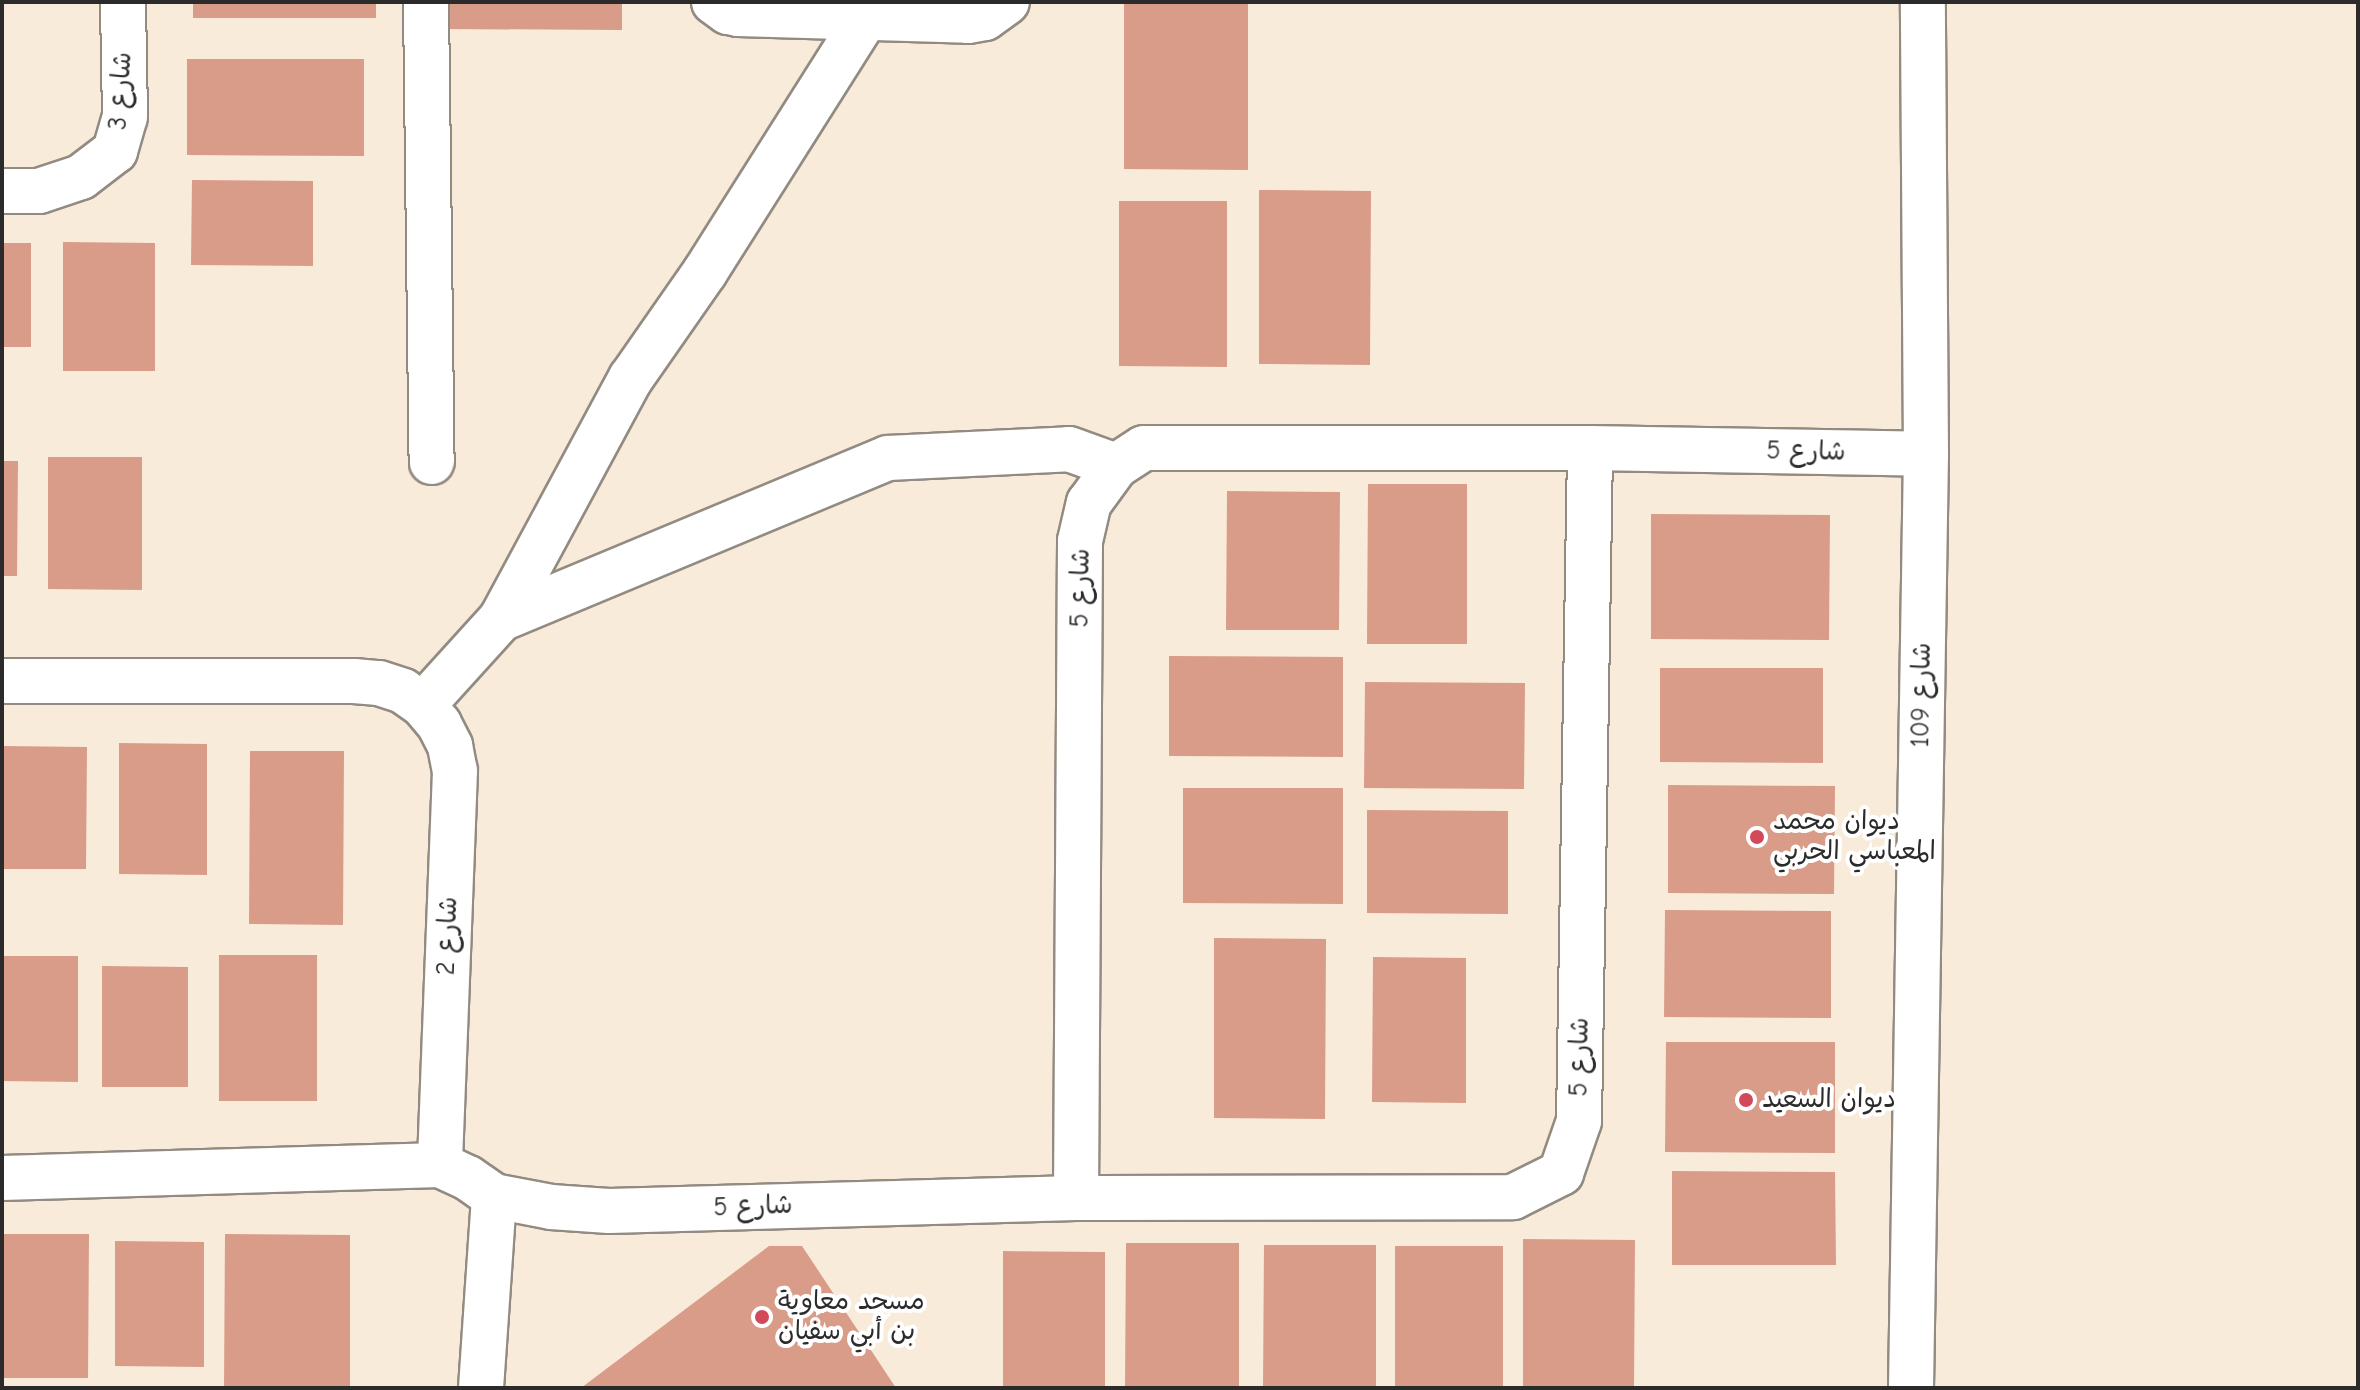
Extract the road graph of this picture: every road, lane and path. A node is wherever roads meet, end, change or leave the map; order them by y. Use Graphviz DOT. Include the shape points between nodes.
graph roads {
  1 [pos="123,2"];
  2 [pos="426,2"];
  3 [pos="714,2"];
  4 [pos="1007,2"];
  5 [pos="1923,2"];
  6 [pos="866,17"];
  7 [pos="2,191"];
  8 [pos="1590,448"];
  9 [pos="1926,454"];
  10 [pos="432,462"];
  11 [pos="1116,466"];
  12 [pos="501,619"];
  13 [pos="2,681"];
  14 [pos="423,705"];
  15 [pos="440,1165"];
  16 [pos="2,1178"];
  17 [pos="494,1196"];
  18 [pos="1076,1198"];
  19 [pos="481,1388"];
  20 [pos="1911,1388"];
  1 -- 7 [label="street, شارع 3" via="125,117 115,151 81,177 39,191"];
  2 -- 10 [label="street"];
  3 -- 6 [label="street" via="738,14"];
  4 -- 6 [label="street" via="985,18 968,21"];
  5 -- 9 [label="street, شارع 109"];
  6 -- 12 [label="street" via="705,272 631,378"];
  8 -- 9 [label="street, شارع 5"];
  8 -- 11 [label="street, شارع 5" via="1144,448"];
  8 -- 18 [label="street, شارع 5" via="1579,1121 1561,1173 1513,1197"];
  9 -- 20 [label="street, شارع 109"];
  11 -- 12 [label="street" via="1069,449 888,458"];
  11 -- 18 [label="street, شارع 5" via="1089,503 1080,541"];
  12 -- 14 [label="street"];
  13 -- 14 [label="street, شارع 2" via="354,681 403,691"];
  14 -- 15 [label="street, شارع 2" via="445,735 455,771"];
  15 -- 16 [label="street"];
  15 -- 17 [label="street, شارع 5"];
  17 -- 18 [label="street, شارع 5" via="609,1211"];
  17 -- 19 [label="street"];
}
